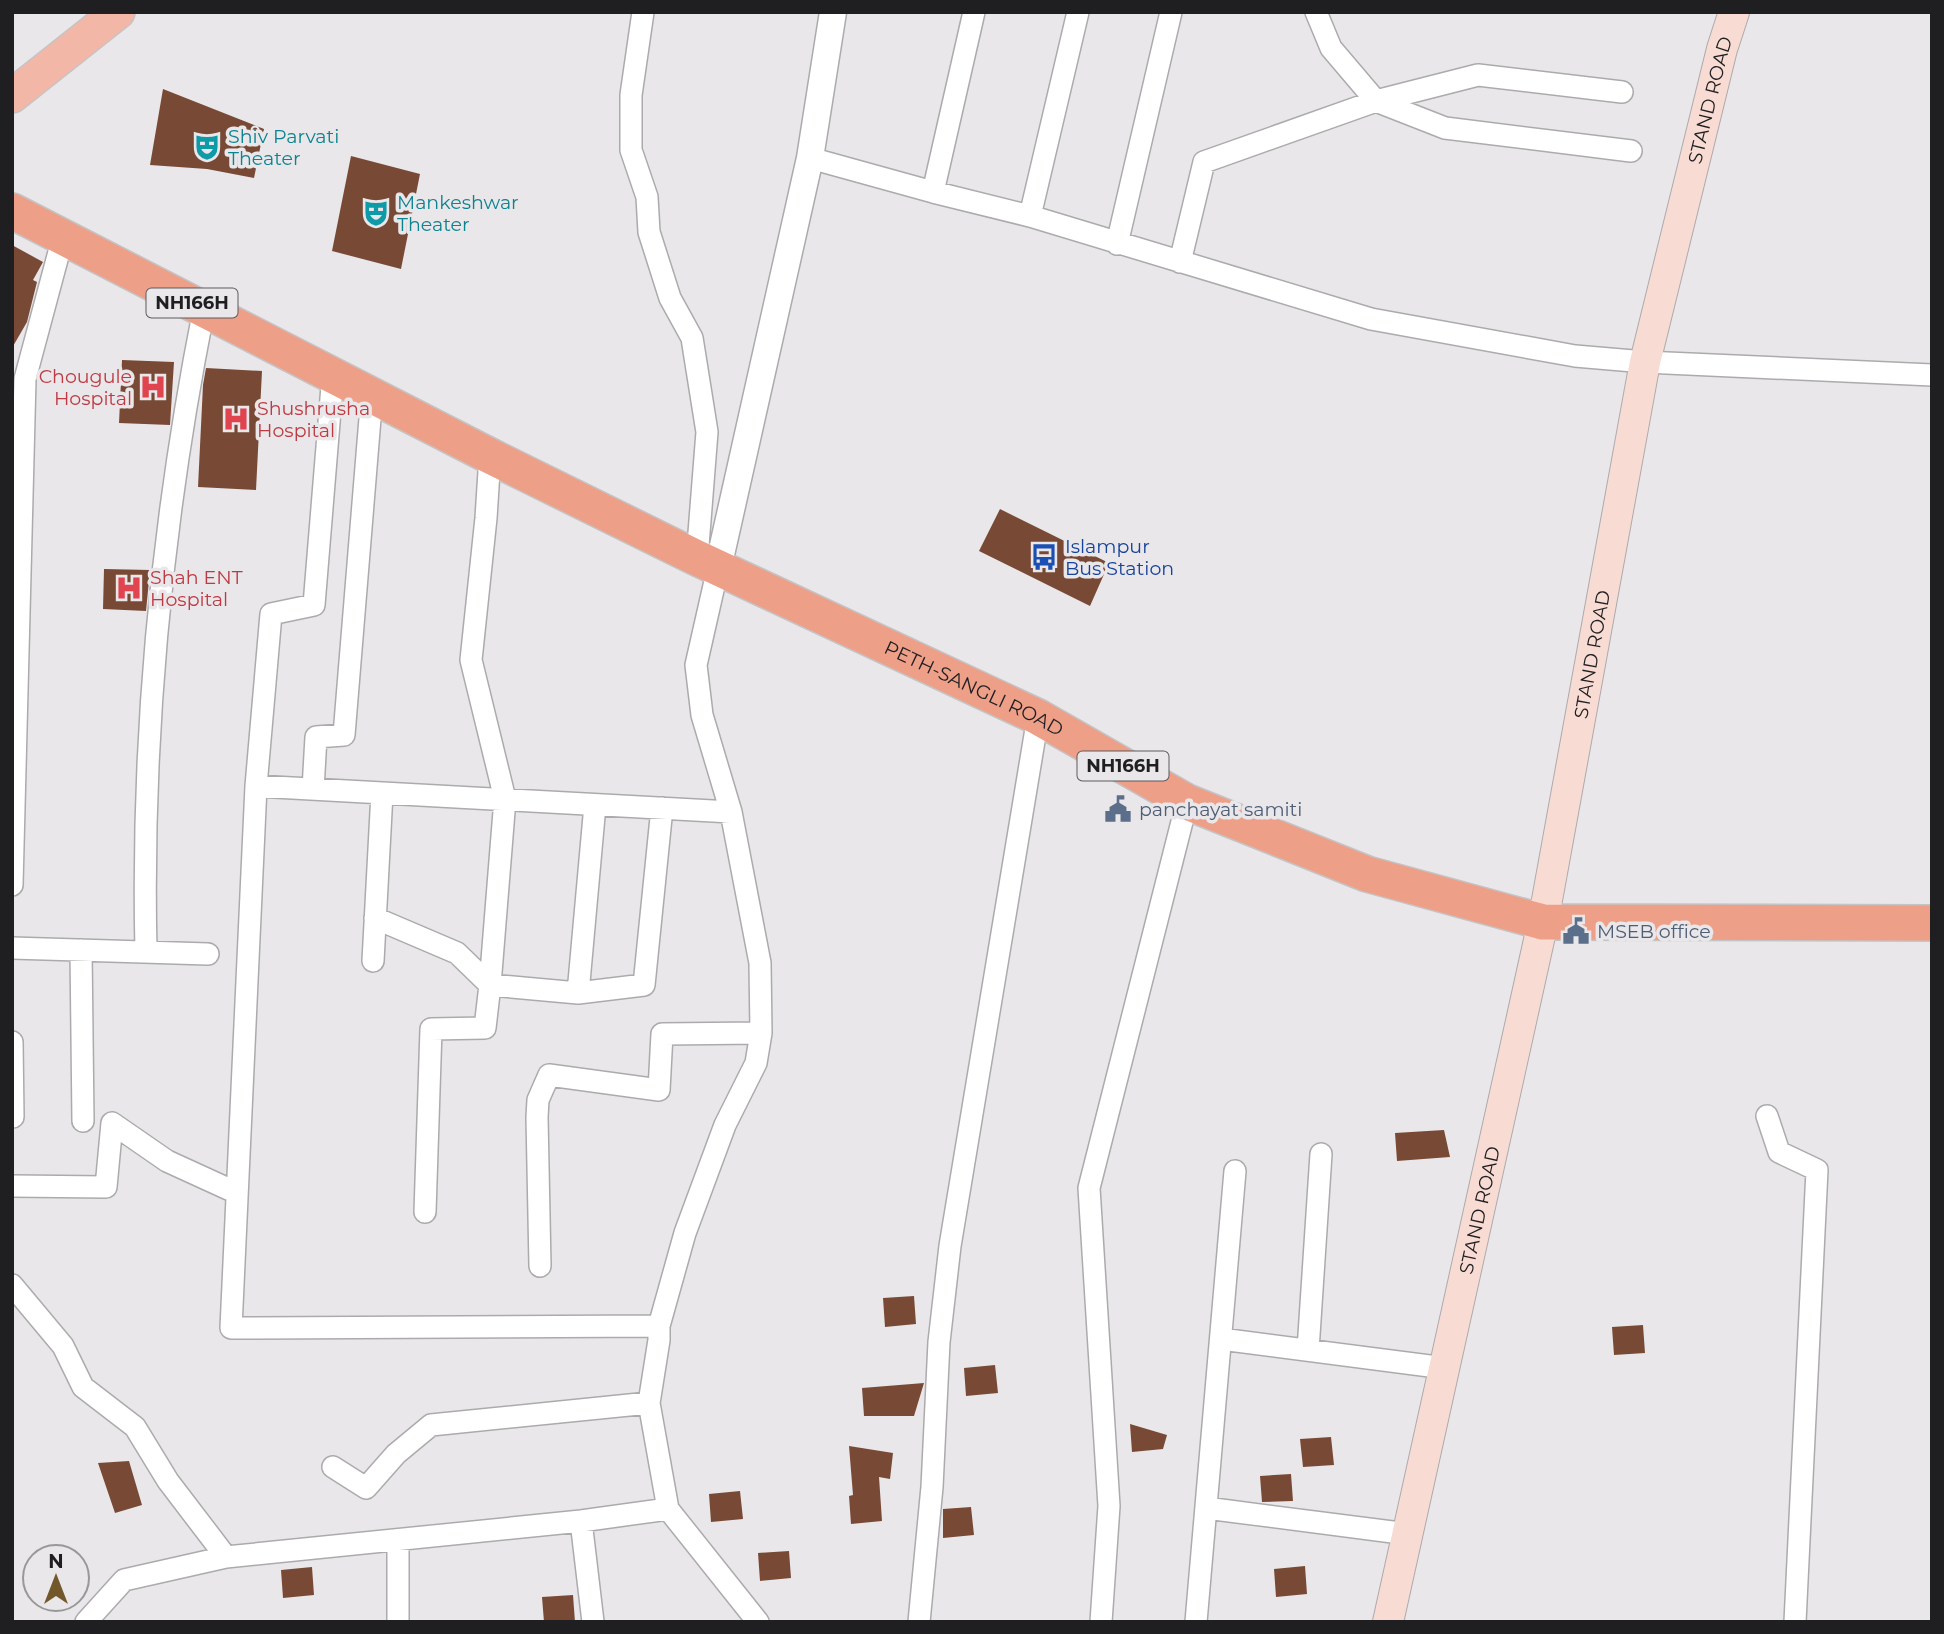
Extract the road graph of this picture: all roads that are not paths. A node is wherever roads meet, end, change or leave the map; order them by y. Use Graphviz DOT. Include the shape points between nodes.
graph roads {
  1 [pos="118,12"];
  2 [pos="643,12"];
  3 [pos="833,12"];
  4 [pos="974,12"];
  5 [pos="1078,12"];
  6 [pos="1171,12"];
  7 [pos="1317,12"];
  8 [pos="1734,12"];
  9 [pos="1622,92"];
  10 [pos="12,96"];
  11 [pos="1376,101"];
  12 [pos="1632,151"];
  13 [pos="810,158"];
  14 [pos="933,192"];
  15 [pos="12,211"];
  16 [pos="1030,216"];
  17 [pos="63,237"];
  18 [pos="1117,244"];
  19 [pos="1180,262"];
  20 [pos="204,309"];
  21 [pos="1646,362"];
  22 [pos="333,374"];
  23 [pos="1932,375"];
  24 [pos="19,377"];
  25 [pos="372,394"];
  26 [pos="490,456"];
  27 [pos="708,563"];
  28 [pos="1038,717"];
  29 [pos="256,786"];
  30 [pos="313,789"];
  31 [pos="382,793"];
  32 [pos="505,799"];
  33 [pos="1187,802"];
  34 [pos="595,805"];
  35 [pos="662,808"];
  36 [pos="731,812"];
  37 [pos="12,886"];
  38 [pos="375,918"];
  39 [pos="1543,922"];
  40 [pos="1932,923"];
  41 [pos="12,947"];
  42 [pos="81,950"];
  43 [pos="146,952"];
  44 [pos="208,954"];
  45 [pos="373,961"];
  46 [pos="490,985"];
  47 [pos="578,993"];
  48 [pos="761,1033"];
  49 [pos="12,1042"];
  50 [pos="1767,1116"];
  51 [pos="13,1117"];
  52 [pos="82,1121"];
  53 [pos="1321,1154"];
  54 [pos="1235,1171"];
  55 [pos="12,1185"];
  56 [pos="237,1193"];
  57 [pos="425,1212"];
  58 [pos="540,1266"];
  59 [pos="12,1286"];
  60 [pos="659,1326"];
  61 [pos="1221,1339"];
  62 [pos="1308,1350"];
  63 [pos="1445,1368"];
  64 [pos="649,1403"];
  65 [pos="333,1468"];
  66 [pos="1206,1508"];
  67 [pos="668,1509"];
  68 [pos="581,1521"];
  69 [pos="1408,1534"];
  70 [pos="398,1540"];
  71 [pos="226,1557"];
  72 [pos="86,1622"];
  73 [pos="397,1622"];
  74 [pos="593,1622"];
  75 [pos="758,1622"];
  76 [pos="919,1622"];
  77 [pos="1101,1622"];
  78 [pos="1196,1622"];
  79 [pos="1388,1622"];
  80 [pos="1795,1622"];
  1 -- 10 [label="main road"];
  2 -- 27 [label="street" via="631,95 631,150 647,197 649,232 667,287 692,338 707,432"];
  3 -- 13 [label="street"];
  4 -- 14 [label="street"];
  5 -- 16 [label="street"];
  6 -- 18 [label="street"];
  7 -- 11 [label="street" via="1331,48"];
  8 -- 21 [label="main road, STAND ROAD"];
  9 -- 11 [label="street" via="1478,75"];
  11 -- 12 [label="street" via="1445,128"];
  11 -- 19 [label="street" via="1204,162"];
  13 -- 14 [label="street"];
  13 -- 27 [label="street"];
  14 -- 16 [label="street"];
  15 -- 17 [label="highway, NH166H"];
  16 -- 18 [label="street"];
  17 -- 20 [label="highway, NH166H"];
  17 -- 24 [label="street"];
  18 -- 19 [label="street"];
  19 -- 21 [label="street" via="1371,319 1576,356"];
  20 -- 22 [label="highway, NH166H"];
  20 -- 43 [label="street" via="179,439 155,649 144,867"];
  21 -- 23 [label="street"];
  21 -- 39 [label="main road, STAND ROAD"];
  22 -- 25 [label="highway, NH166H"];
  22 -- 29 [label="street" via="314,605 271,614"];
  24 -- 37 [label="street"];
  25 -- 26 [label="highway, PETH-SANGLI ROAD / NH166H"];
  25 -- 30 [label="street" via="344,735 316,737"];
  26 -- 27 [label="highway, PETH-SANGLI ROAD / NH166H"];
  26 -- 32 [label="street" via="471,660"];
  27 -- 28 [label="highway, PETH-SANGLI ROAD / NH166H"];
  27 -- 36 [label="street" via="696,665 702,715"];
  28 -- 33 [label="highway, PETH-SANGLI ROAD / NH166H"];
  28 -- 76 [label="street" via="950,1246"];
  29 -- 30 [label="street"];
  29 -- 56 [label="street"];
  30 -- 31 [label="street"];
  31 -- 32 [label="street"];
  31 -- 38 [label="street"];
  32 -- 34 [label="street"];
  32 -- 46 [label="street"];
  33 -- 39 [label="highway, PETH-SANGLI ROAD / NH166H" via="1367,874"];
  33 -- 77 [label="street" via="1089,1188 1109,1506"];
  34 -- 35 [label="street"];
  34 -- 47 [label="street"];
  35 -- 36 [label="street"];
  35 -- 47 [label="street" via="644,985"];
  36 -- 48 [label="street" via="760,963"];
  38 -- 45 [label="street"];
  38 -- 46 [label="street" via="457,953"];
  39 -- 40 [label="highway, PETH-SANGLI ROAD / NH166H"];
  39 -- 63 [label="main road, STAND ROAD"];
  41 -- 42 [label="street"];
  42 -- 43 [label="street"];
  42 -- 52 [label="street"];
  43 -- 44 [label="street"];
  46 -- 47 [label="street"];
  46 -- 57 [label="street" via="485,1028 431,1029"];
  48 -- 58 [label="street" via="662,1034 659,1090 549,1075 538,1100 537,1118"];
  48 -- 60 [label="street" via="756,1063 725,1125 685,1233"];
  49 -- 51 [label="street"];
  50 -- 80 [label="street" via="1779,1152 1817,1170"];
  53 -- 62 [label="street"];
  54 -- 61 [label="street"];
  55 -- 56 [label="street" via="106,1187 112,1123 167,1161"];
  56 -- 60 [label="street" via="231,1328"];
  59 -- 71 [label="street" via="63,1346 83,1387 135,1427 168,1481"];
  60 -- 64 [label="street"];
  61 -- 62 [label="street"];
  61 -- 66 [label="street"];
  62 -- 63 [label="street"];
  63 -- 69 [label="main road, STAND ROAD"];
  64 -- 65 [label="street" via="431,1425 396,1454 366,1488"];
  64 -- 67 [label="street"];
  66 -- 69 [label="street"];
  66 -- 78 [label="street"];
  67 -- 68 [label="street"];
  67 -- 75 [label="street"];
  68 -- 70 [label="street"];
  68 -- 74 [label="street"];
  69 -- 79 [label="main road, STAND ROAD"];
  70 -- 71 [label="street"];
  70 -- 73 [label="street"];
  71 -- 72 [label="street" via="124,1580"];
}
